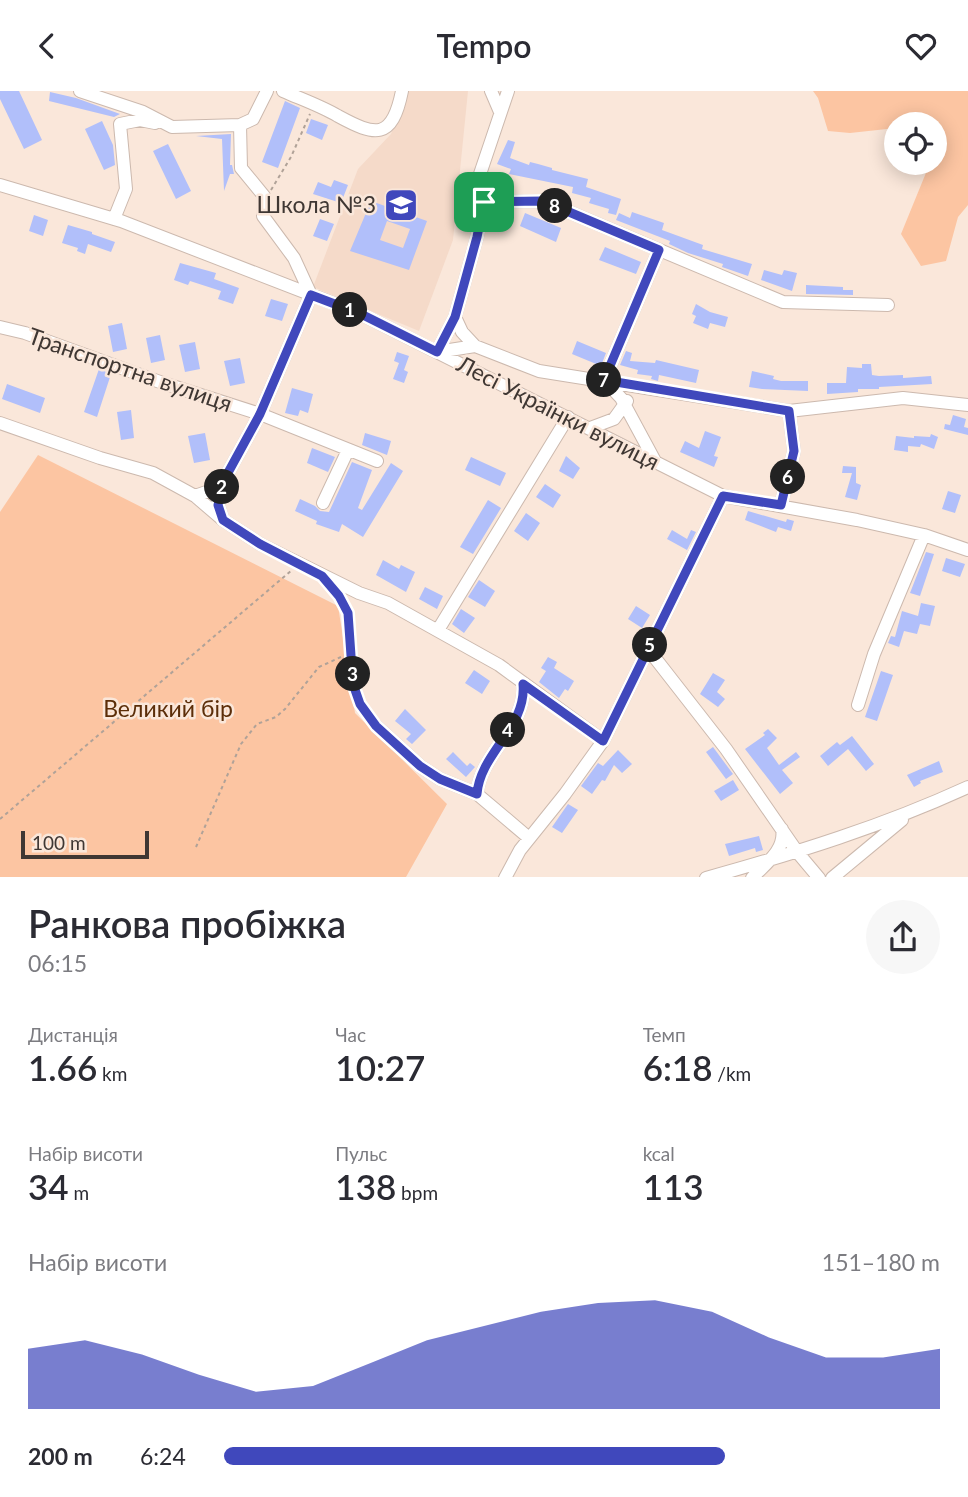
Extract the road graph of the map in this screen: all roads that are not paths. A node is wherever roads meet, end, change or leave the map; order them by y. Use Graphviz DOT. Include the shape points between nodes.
graph roads {
  1 [pos="80,91"];
  2 [pos="267,91"];
  3 [pos="283,91"];
  4 [pos="402,91"];
  5 [pos="491,91"];
  6 [pos="508,91"];
  7 [pos="500,111"];
  8 [pos="240,125"];
  9 [pos="172,127"];
  10 [pos="0,185"];
  11 [pos="484,202"];
  12 [pos="114,219"];
  13 [pos="659,250"];
  14 [pos="311,295"];
  15 [pos="888,305"];
  16 [pos="455,317"];
  17 [pos="0,328"];
  18 [pos="475,346"];
  19 [pos="437,352"];
  20 [pos="604,380"];
  21 [pos="635,387"];
  22 [pos="625,405"];
  23 [pos="968,405"];
  24 [pos="789,411"];
  25 [pos="260,414"];
  26 [pos="568,417"];
  27 [pos="0,423"];
  28 [pos="590,428"];
  29 [pos="348,450"];
  30 [pos="377,461"];
  31 [pos="655,461"];
  32 [pos="224,480"];
  33 [pos="195,496"];
  34 [pos="723,496"];
  35 [pos="323,503"];
  36 [pos="781,505"];
  37 [pos="223,520"];
  38 [pos="924,535"];
  39 [pos="968,550"];
  40 [pos="438,630"];
  41 [pos="648,649"];
  42 [pos="523,684"];
  43 [pos="858,705"];
  44 [pos="376,726"];
  45 [pos="603,741"];
  46 [pos="968,787"];
  47 [pos="477,794"];
  48 [pos="910,813"];
  49 [pos="782,829"];
  50 [pos="529,838"];
  51 [pos="798,853"];
  52 [pos="770,860"];
  53 [pos="505,877"];
  54 [pos="706,877"];
  55 [pos="752,877"];
  56 [pos="820,877"];
  57 [pos="832,877"];
  1 -- 9 [label="street"];
  2 -- 8 [label="street" via="253,119"];
  3 -- 4 [label="street" via="372,131 383,129 394,117"];
  5 -- 7 [label="street"];
  6 -- 7 [label="street"];
  7 -- 11 [label="street" via="480,174"];
  8 -- 9 [label="street"];
  8 -- 14 [label="street" via="241,168 264,196 263,216 294,258"];
  9 -- 12 [label="street" via="140,120 121,124 126,189"];
  10 -- 12 [label="street, Лесі Українки вулиця"];
  11 -- 13 [label="street" via="543,201"];
  11 -- 16 [label="street"];
  12 -- 14 [label="street, Лесі Українки вулиця"];
  13 -- 15 [label="street" via="783,302"];
  13 -- 20 [label="street"];
  14 -- 19 [label="street, Лесі Українки вулиця"];
  14 -- 25 [label="street"];
  16 -- 18 [label="street"];
  16 -- 19 [label="street"];
  17 -- 25 [label="street, Транспортна вулиця"];
  18 -- 19 [label="street"];
  18 -- 20 [label="street" via="539,371"];
  19 -- 26 [label="street, Лесі Українки вулиця"];
  20 -- 21 [label="street"];
  20 -- 22 [label="street"];
  21 -- 22 [label="street"];
  21 -- 24 [label="street"];
  22 -- 28 [label="street" via="614,419"];
  22 -- 31 [label="street"];
  23 -- 24 [label="street" via="903,398"];
  24 -- 36 [label="street" via="794,451"];
  25 -- 29 [label="street, Транспортна вулиця"];
  25 -- 32 [label="street"];
  26 -- 28 [label="street, Лесі Українки вулиця"];
  26 -- 40 [label="street"];
  27 -- 33 [label="street" via="153,473"];
  28 -- 31 [label="street, Лесі Українки вулиця"];
  29 -- 30 [label="street, Транспортна вулиця"];
  29 -- 35 [label="street"];
  31 -- 34 [label="street, Лесі Українки вулиця"];
  32 -- 33 [label="street"];
  32 -- 37 [label="street" via="218,505"];
  33 -- 37 [label="street"];
  34 -- 36 [label="street, Лесі Українки вулиця"];
  34 -- 41 [label="street"];
  36 -- 38 [label="street, Лесі Українки вулиця"];
  37 -- 40 [label="street" via="298,565"];
  38 -- 39 [label="street, Лесі Українки вулиця"];
  38 -- 43 [label="street" via="874,654"];
  40 -- 42 [label="street"];
  41 -- 45 [label="street"];
  41 -- 49 [label="street"];
  42 -- 45 [label="street"];
  42 -- 47 [label="street" via="519,713 482,773"];
  44 -- 47 [label="street" via="420,766"];
  45 -- 50 [label="street"];
  46 -- 48 [label="street"];
  47 -- 50 [label="street"];
  48 -- 51 [label="street"];
  48 -- 57 [label="street"];
  49 -- 51 [label="street"];
  49 -- 52 [label="street" via="780,845"];
  50 -- 53 [label="street"];
  51 -- 52 [label="street"];
  51 -- 56 [label="street"];
  52 -- 54 [label="street"];
  52 -- 55 [label="street"];
}
